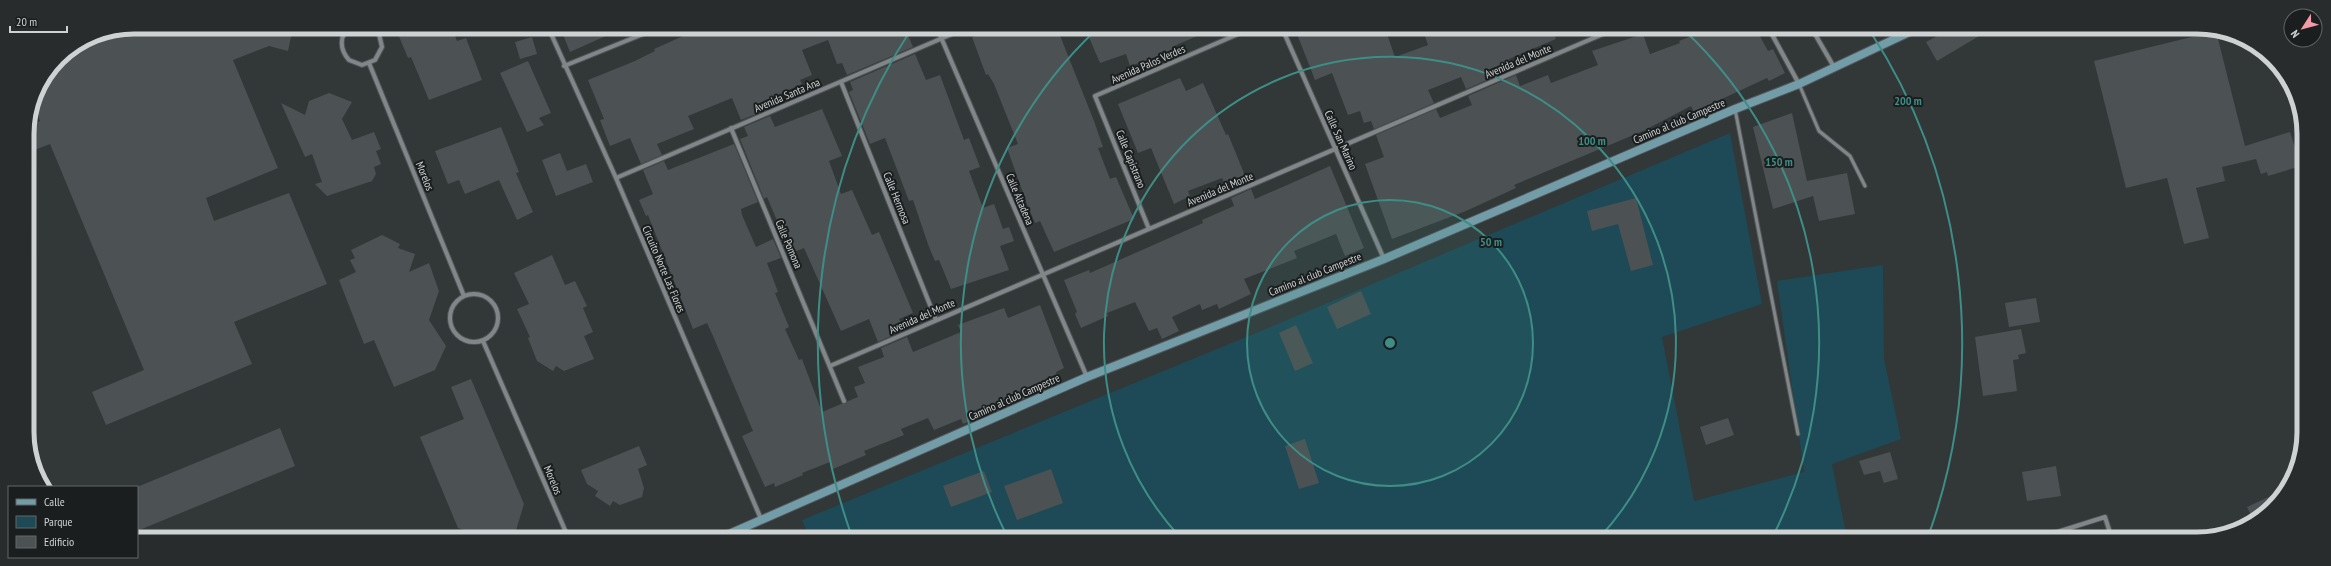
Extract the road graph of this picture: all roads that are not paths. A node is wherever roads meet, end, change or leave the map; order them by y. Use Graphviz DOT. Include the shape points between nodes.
graph roads {
  1 [pos="344,34"];
  2 [pos="379,34"];
  3 [pos="551,34"];
  4 [pos="643,34"];
  5 [pos="940,34"];
  6 [pos="952,34"];
  7 [pos="1238,34"];
  8 [pos="1285,34"];
  9 [pos="1603,34"];
  10 [pos="1772,34"];
  11 [pos="1815,34"];
  12 [pos="1906,34"];
  13 [pos="942,38"];
  14 [pos="369,63"];
  15 [pos="564,66"];
  16 [pos="1835,68"];
  17 [pos="841,82"];
  18 [pos="1799,84"];
  19 [pos="1095,96"];
  20 [pos="1735,109"];
  21 [pos="731,128"];
  22 [pos="1335,149"];
  23 [pos="616,178"];
  24 [pos="1865,186"];
  25 [pos="1149,229"];
  26 [pos="1384,259"];
  27 [pos="1042,274"];
  28 [pos="464,296"];
  29 [pos="936,320"];
  30 [pos="484,340"];
  31 [pos="830,366"];
  32 [pos="1087,377"];
  33 [pos="844,402"];
  34 [pos="1798,434"];
  35 [pos="761,520"];
  36 [pos="566,532"];
  37 [pos="734,532"];
  38 [pos="2057,532"];
  39 [pos="2110,532"];
  1 -- 14 [label="street" via="341,41 344,55 355,63"];
  2 -- 14 [label="street" via="382,47 379,54"];
  3 -- 15 [label="street, Circuito Norte Las Flores"];
  4 -- 15 [label="street"];
  5 -- 13 [label="street, Calle Altadena"];
  6 -- 13 [label="street, Avenida Santa Ana"];
  7 -- 19 [label="street, Avenida Palos Verdes"];
  8 -- 22 [label="street, Calle San Marino"];
  9 -- 22 [label="street, Avenida del Monte"];
  10 -- 18 [label="street"];
  11 -- 16 [label="street"];
  12 -- 16 [label="main road, Camino al club Campestre"];
  13 -- 17 [label="street, Avenida Santa Ana"];
  13 -- 27 [label="street, Calle Altadena"];
  14 -- 28 [label="street, Morelos"];
  15 -- 23 [label="street, Circuito Norte Las Flores"];
  16 -- 18 [label="main road, Camino al club Campestre"];
  17 -- 21 [label="street, Avenida Santa Ana"];
  17 -- 29 [label="street, Calle Hermosa"];
  18 -- 20 [label="main road, Camino al club Campestre"];
  18 -- 24 [label="lane" via="1819,131 1850,156"];
  19 -- 25 [label="street, Calle Capistrano"];
  20 -- 26 [label="main road, Camino al club Campestre"];
  20 -- 34 [label="lane"];
  21 -- 23 [label="street, Avenida Santa Ana"];
  21 -- 31 [label="street, Calle Pomona"];
  22 -- 25 [label="street, Avenida del Monte"];
  22 -- 26 [label="street, Calle San Marino"];
  23 -- 35 [label="street, Circuito Norte Las Flores"];
  25 -- 27 [label="street, Avenida del Monte"];
  26 -- 32 [label="main road, Camino al club Campestre"];
  27 -- 29 [label="street, Avenida del Monte"];
  27 -- 32 [label="street, Calle Altadena"];
  28 -- 30 [label="street" via="452,307 452,327 460,338 467,341"];
  28 -- 30 [label="street" via="481,295 489,299 498,313 496,329"];
  29 -- 31 [label="street, Avenida del Monte"];
  30 -- 36 [label="street, Morelos"];
  31 -- 33 [label="street, Calle Pomona"];
  32 -- 35 [label="main road, Camino al club Campestre"];
  35 -- 37 [label="main road, Camino al club Campestre"];
  38 -- 39 [label="street" via="2105,517"];
}
